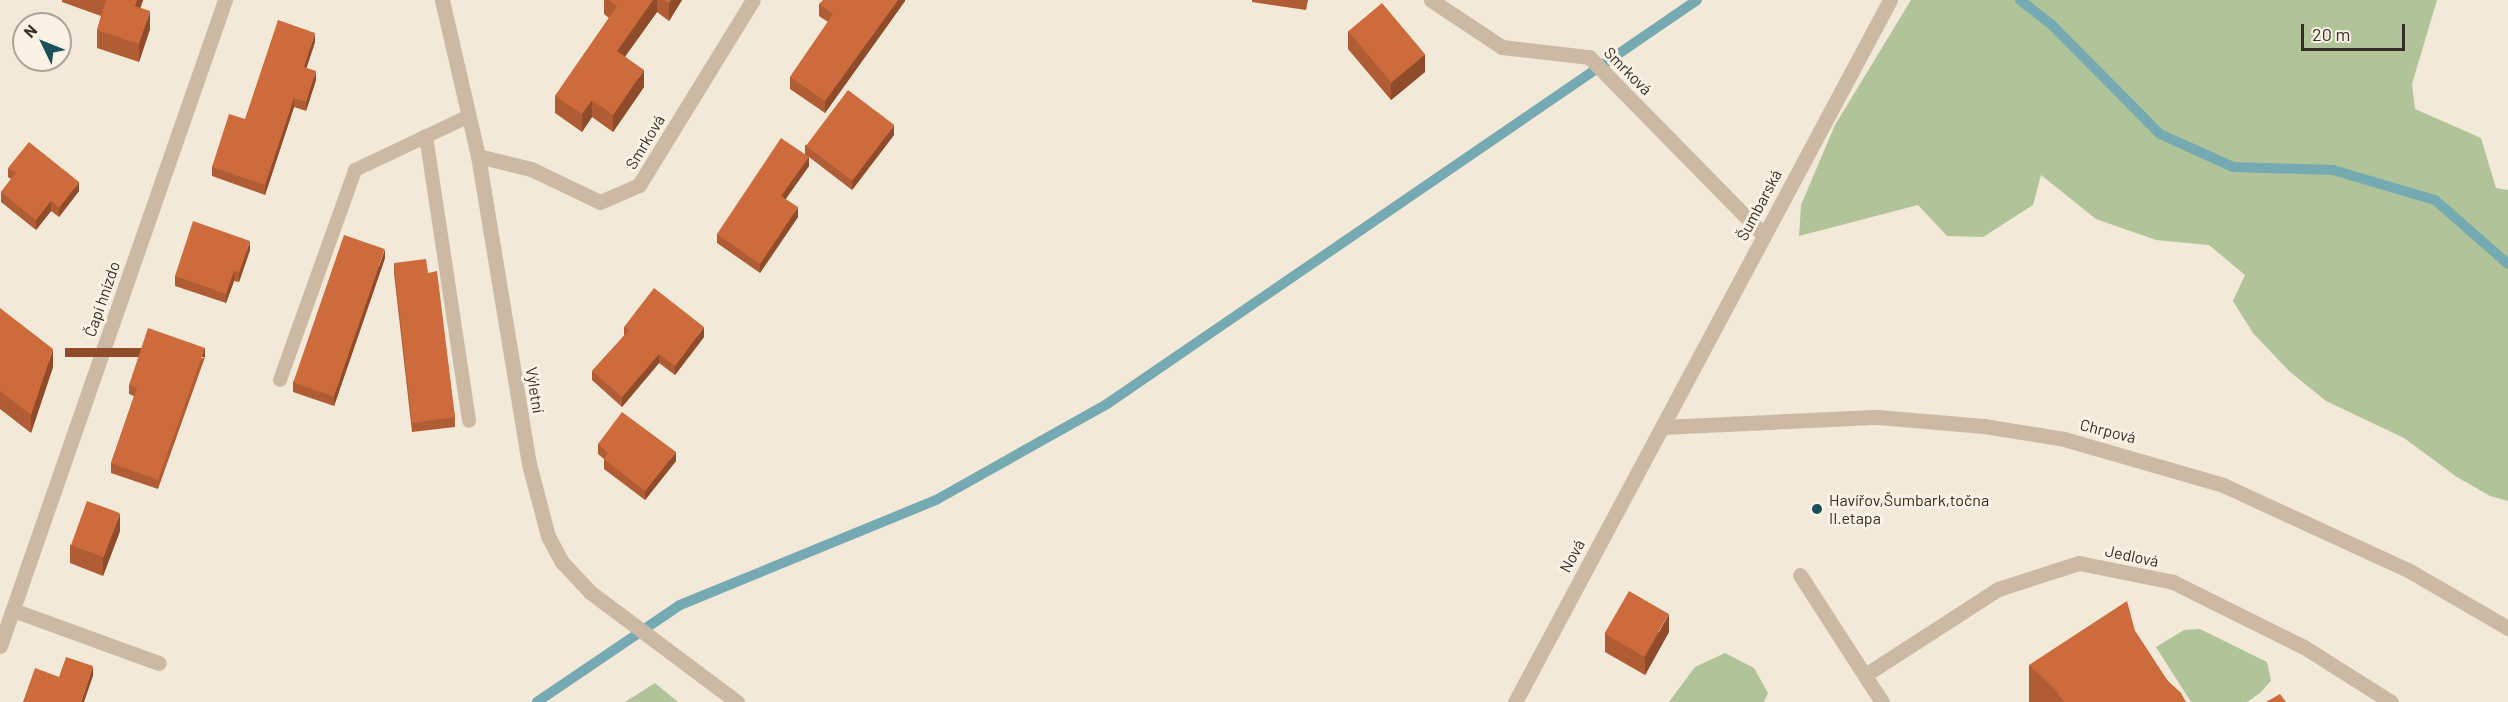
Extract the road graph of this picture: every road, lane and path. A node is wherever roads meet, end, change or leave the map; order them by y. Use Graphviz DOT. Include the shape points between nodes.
graph roads {
  1 [pos="225,0"];
  2 [pos="442,0"];
  3 [pos="753,0"];
  4 [pos="1431,0"];
  5 [pos="1890,0"];
  6 [pos="469,116"];
  7 [pos="426,136"];
  8 [pos="478,156"];
  9 [pos="1763,234"];
  10 [pos="280,380"];
  11 [pos="470,421"];
  12 [pos="1662,427"];
  13 [pos="1800,575"];
  14 [pos="13,610"];
  15 [pos="2508,628"];
  16 [pos="0,646"];
  17 [pos="159,663"];
  18 [pos="1864,675"];
  19 [pos="737,702"];
  20 [pos="1515,702"];
  21 [pos="1882,702"];
  22 [pos="2391,702"];
  1 -- 14 [label="street, Čapí hnízdo"];
  2 -- 6 [label="street, Výletní"];
  3 -- 8 [label="street, Smrková" via="639,185 600,202 531,169"];
  4 -- 9 [label="street, Smrková" via="1502,48 1589,57"];
  5 -- 9 [label="street, Šumbarská"];
  6 -- 7 [label="lane"];
  6 -- 8 [label="street, Výletní"];
  7 -- 10 [label="lane" via="355,170"];
  7 -- 11 [label="lane"];
  8 -- 19 [label="street, Výletní" via="529,464 548,536 562,562 590,592"];
  9 -- 12 [label="street, Šumbarská"];
  12 -- 15 [label="street, Chrpová" via="1878,417 1984,426 2064,439 2223,485 2408,570"];
  12 -- 20 [label="street, Nová"];
  13 -- 18 [label="street"];
  14 -- 16 [label="street, Čapí hnízdo"];
  14 -- 17 [label="street"];
  18 -- 21 [label="street"];
  18 -- 22 [label="street, Jedlová" via="1998,589 2079,563 2173,582 2304,647"];
}
